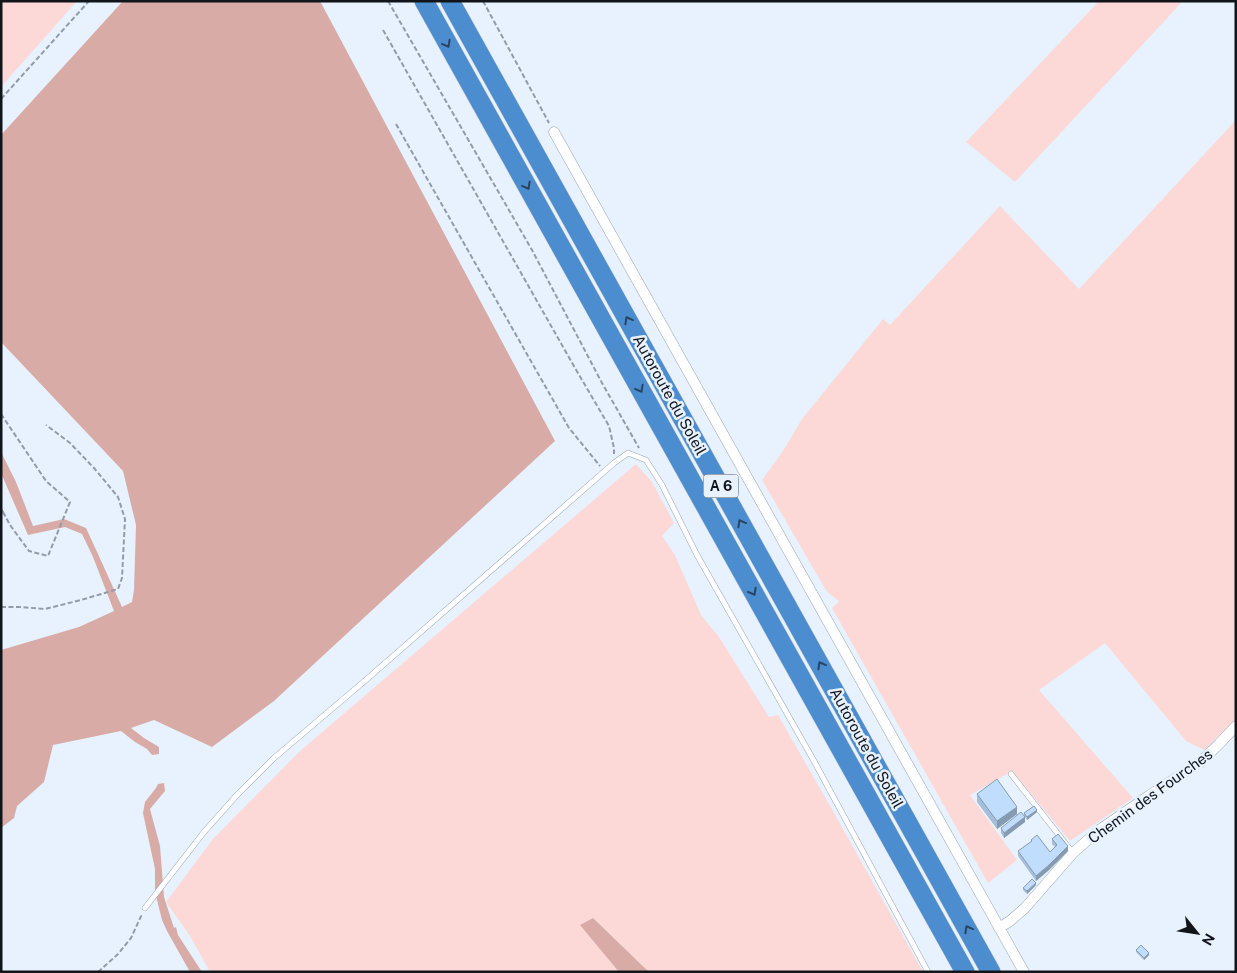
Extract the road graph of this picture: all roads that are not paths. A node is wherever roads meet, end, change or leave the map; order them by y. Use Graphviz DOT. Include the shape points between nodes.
graph roads {
  1 [pos="424,1"];
  2 [pos="450,1"];
  3 [pos="554,132"];
  4 [pos="1236,726"];
  5 [pos="1011,774"];
  6 [pos="1073,853"];
  7 [pos="145,908"];
  8 [pos="1004,925"];
  9 [pos="928,972"];
  10 [pos="965,972"];
  11 [pos="992,972"];
  12 [pos="1024,972"];
  1 -- 10 [label="highway, Autoroute du Soleil / A 6, one-way"];
  11 -- 2 [label="highway, Autoroute du Soleil / A 6, one-way"];
  3 -- 8 [label="street"];
  4 -- 6 [label="street, Chemin des Fourches" via="1198,763 1099,830"];
  5 -- 6 [label="lane"];
  6 -- 8 [label="street, Chemin des Fourches" via="1025,908"];
  7 -- 9 [label="lane" via="204,832 274,758 628,453 646,460 662,485"];
  8 -- 12 [label="street"];
}
